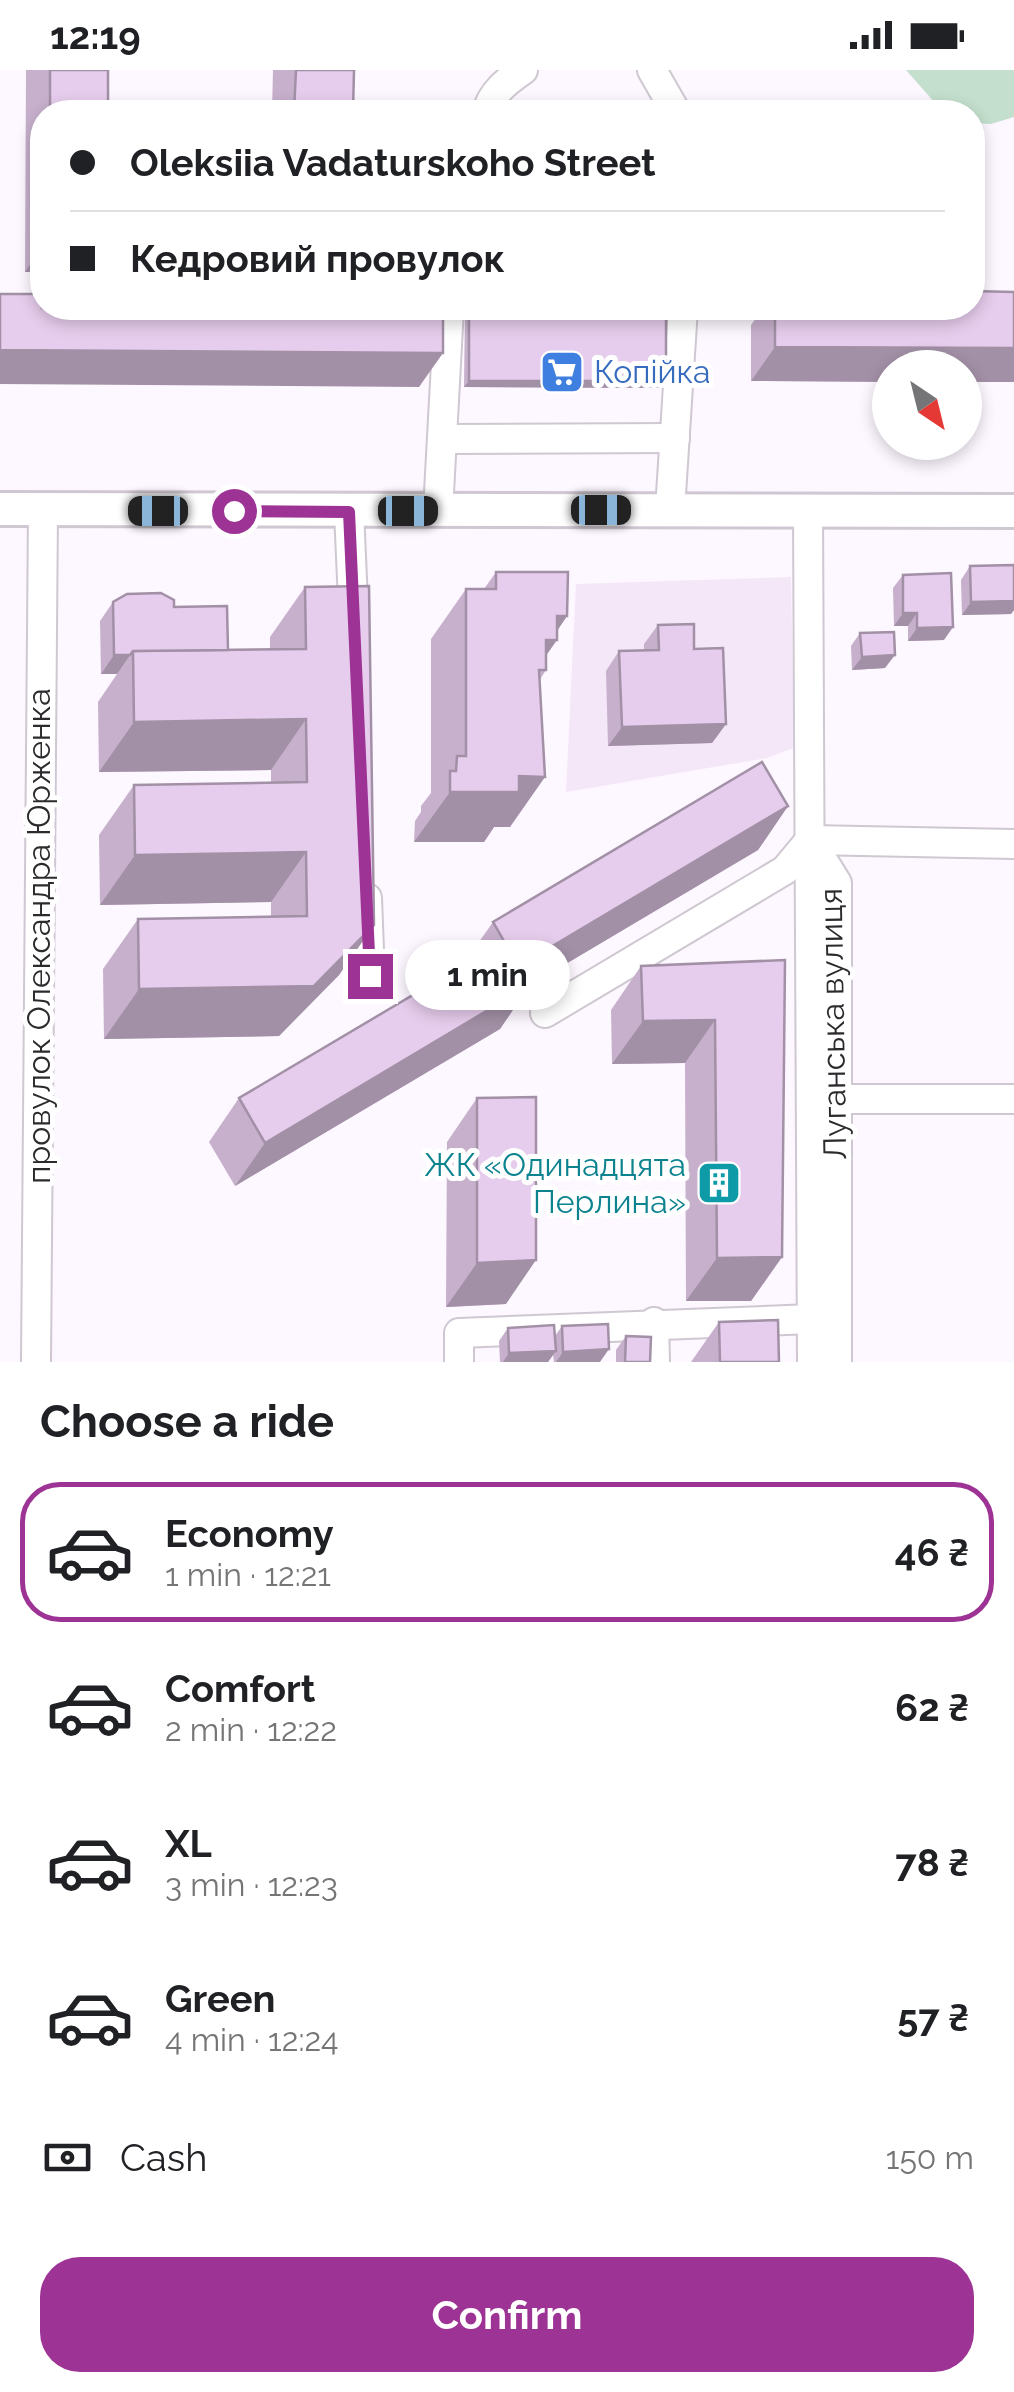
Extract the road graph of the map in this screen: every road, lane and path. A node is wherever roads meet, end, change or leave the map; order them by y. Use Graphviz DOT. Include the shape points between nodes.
graph roads {
  1 [pos="523,70"];
  2 [pos="652,70"];
  3 [pos="492,100"];
  4 [pos="669,100"];
  5 [pos="448,320"];
  6 [pos="682,320"];
  7 [pos="674,438"];
  8 [pos="442,439"];
  9 [pos="0,509"];
  10 [pos="42,510"];
  11 [pos="670,510"];
  12 [pos="438,511"];
  13 [pos="808,511"];
  14 [pos="1014,511"];
  15 [pos="349,512"];
  16 [pos="355,647"];
  17 [pos="810,840"];
  18 [pos="1014,844"];
  19 [pos="366,879"];
  20 [pos="370,976"];
  21 [pos="545,1013"];
  22 [pos="834,1099"];
  23 [pos="1014,1099"];
  24 [pos="812,1319"];
  25 [pos="654,1322"];
  26 [pos="36,1362"];
  27 [pos="460,1362"];
  28 [pos="655,1362"];
  29 [pos="812,1362"];
  30 [pos="838,1362"];
  1 -- 3 [label="street"];
  2 -- 4 [label="street"];
  5 -- 8 [label="street"];
  6 -- 7 [label="street"];
  7 -- 8 [label="street"];
  7 -- 11 [label="street"];
  8 -- 12 [label="street"];
  9 -- 10 [label="main road"];
  10 -- 15 [label="main road"];
  10 -- 26 [label="street, провулок Олександра Юрженка"];
  11 -- 12 [label="main road"];
  11 -- 13 [label="main road"];
  12 -- 15 [label="main road"];
  13 -- 14 [label="main road"];
  13 -- 17 [label="street, Луганська вулиця"];
  15 -- 16 [label="street"];
  17 -- 18 [label="street"];
  17 -- 21 [label="street" via="786,870"];
  17 -- 22 [label="street, Луганська вулиця" via="837,884"];
  17 -- 24 [label="street"];
  19 -- 20 [label="street"];
  22 -- 23 [label="street"];
  22 -- 30 [label="street, Луганська вулиця"];
  24 -- 25 [label="street"];
  24 -- 29 [label="street"];
  25 -- 27 [label="street" via="459,1333"];
  25 -- 28 [label="street"];
}
